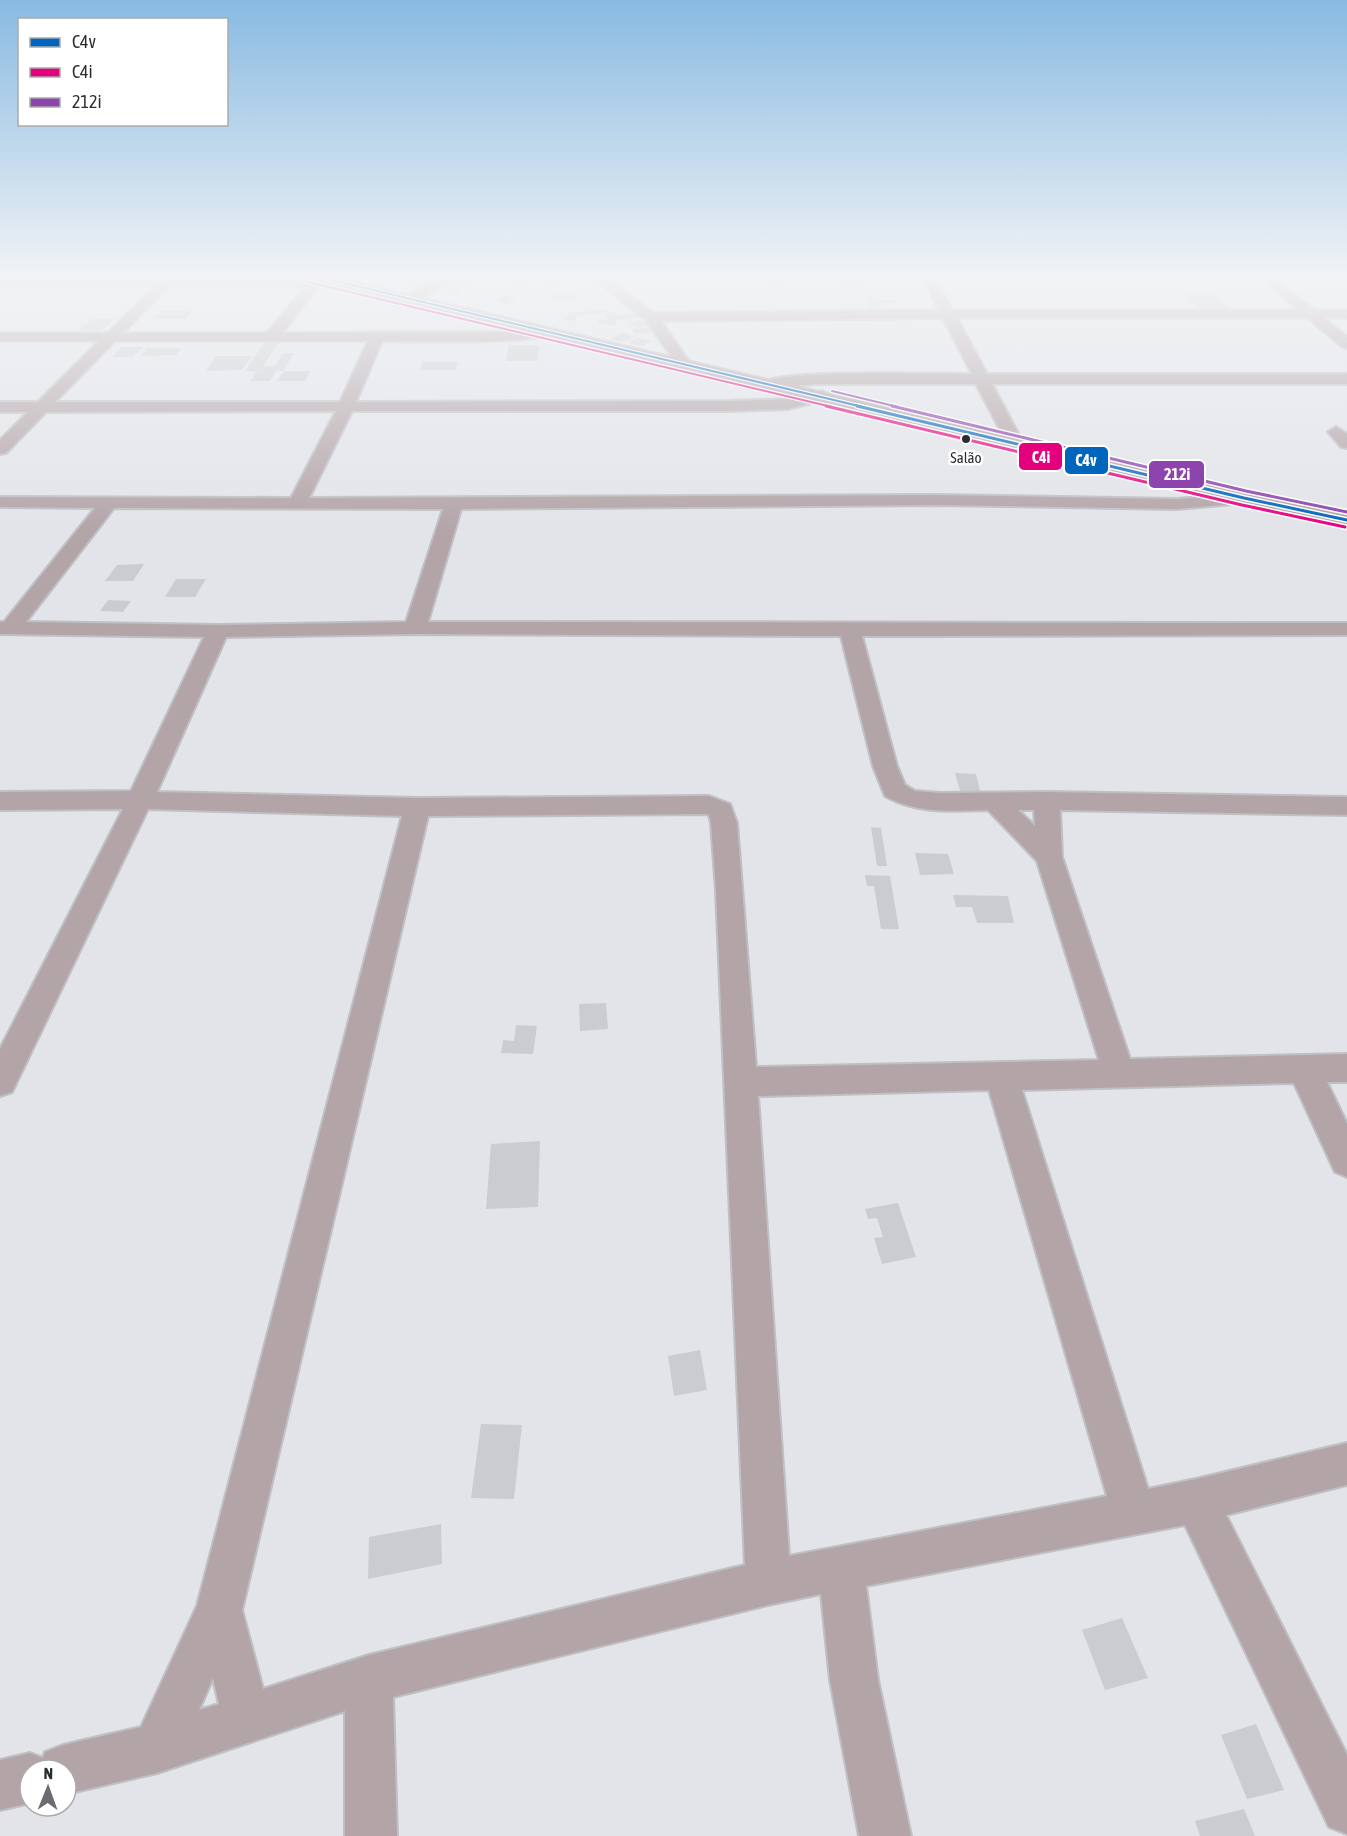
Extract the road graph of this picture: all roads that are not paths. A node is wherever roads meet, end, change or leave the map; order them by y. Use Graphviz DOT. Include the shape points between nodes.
graph roads {
  1 [pos="89,360"];
  2 [pos="367,360"];
  3 [pos="669,360"];
  4 [pos="681,360"];
  5 [pos="970,360"];
  6 [pos="683,363"];
  7 [pos="979,379"];
  8 [pos="1347,379"];
  9 [pos="771,383"];
  10 [pos="826,397"];
  11 [pos="43,407"];
  12 [pos="346,407"];
  13 [pos="0,408"];
  14 [pos="1014,441"];
  15 [pos="0,449"];
  16 [pos="1177,481"];
  17 [pos="1244,498"];
  18 [pos="0,502"];
  19 [pos="109,502"];
  20 [pos="297,504"];
  21 [pos="454,504"];
  22 [pos="1177,504"];
  23 [pos="1347,520"];
  24 [pos="6,628"];
  25 [pos="414,628"];
  26 [pos="1347,629"];
  27 [pos="850,630"];
  28 [pos="218,631"];
  29 [pos="140,800"];
  30 [pos="0,801"];
  31 [pos="994,801"];
  32 [pos="1047,801"];
  33 [pos="1347,806"];
  34 [pos="417,807"];
  35 [pos="1049,856"];
  36 [pos="1347,1068"];
  37 [pos="1304,1069"];
  38 [pos="1119,1073"];
  39 [pos="1001,1076"];
  40 [pos="0,1082"];
  41 [pos="740,1083"];
  42 [pos="1347,1161"];
  43 [pos="1347,1464"];
  44 [pos="1196,1501"];
  45 [pos="1133,1511"];
  46 [pos="841,1568"];
  47 [pos="768,1582"];
  48 [pos="219,1610"];
  49 [pos="369,1679"];
  50 [pos="247,1720"];
  51 [pos="158,1748"];
  52 [pos="78,1767"];
  53 [pos="18,1781"];
  54 [pos="0,1785"];
  55 [pos="1347,1809"];
  56 [pos="371,1836"];
  57 [pos="885,1836"];
  1 -- 11 [label="street"];
  2 -- 12 [label="street"];
  3 -- 6 [label="main road"];
  4 -- 6 [label="street"];
  5 -- 7 [label="street"];
  6 -- 9 [label="main road"];
  7 -- 8 [label="street"];
  7 -- 9 [label="street" via="817,379"];
  7 -- 14 [label="street"];
  9 -- 10 [label="main road"];
  10 -- 12 [label="street" via="788,404 731,406"];
  10 -- 14 [label="main road"];
  11 -- 12 [label="street"];
  11 -- 13 [label="street"];
  11 -- 15 [label="street"];
  12 -- 20 [label="street"];
  14 -- 16 [label="main road"];
  16 -- 17 [label="main road"];
  16 -- 22 [label="street"];
  17 -- 22 [label="street"];
  17 -- 23 [label="main road"];
  18 -- 19 [label="street"];
  19 -- 20 [label="street"];
  19 -- 24 [label="street"];
  20 -- 21 [label="street"];
  21 -- 22 [label="street" via="935,500"];
  21 -- 25 [label="street"];
  24 -- 28 [label="street"];
  25 -- 27 [label="street"];
  25 -- 28 [label="street"];
  26 -- 27 [label="street"];
  27 -- 31 [label="street" via="894,790 909,799"];
  28 -- 29 [label="street"];
  29 -- 30 [label="street"];
  29 -- 34 [label="street"];
  29 -- 40 [label="street"];
  31 -- 32 [label="street"];
  31 -- 35 [label="street"];
  32 -- 33 [label="street"];
  32 -- 35 [label="street"];
  34 -- 41 [label="street" via="675,804 709,805 721,810 730,890"];
  34 -- 48 [label="street"];
  35 -- 38 [label="street"];
  36 -- 37 [label="street"];
  37 -- 38 [label="street"];
  37 -- 42 [label="street"];
  38 -- 39 [label="street"];
  39 -- 41 [label="street"];
  39 -- 45 [label="street"];
  41 -- 47 [label="street"];
  43 -- 44 [label="street"];
  44 -- 45 [label="street"];
  44 -- 55 [label="street"];
  45 -- 46 [label="street"];
  46 -- 47 [label="street"];
  46 -- 57 [label="street" via="854,1680"];
  47 -- 49 [label="street"];
  48 -- 50 [label="street"];
  48 -- 51 [label="street"];
  49 -- 50 [label="street"];
  49 -- 56 [label="street"];
  50 -- 51 [label="street"];
  51 -- 52 [label="street"];
  53 -- 54 [label="street"];
}
